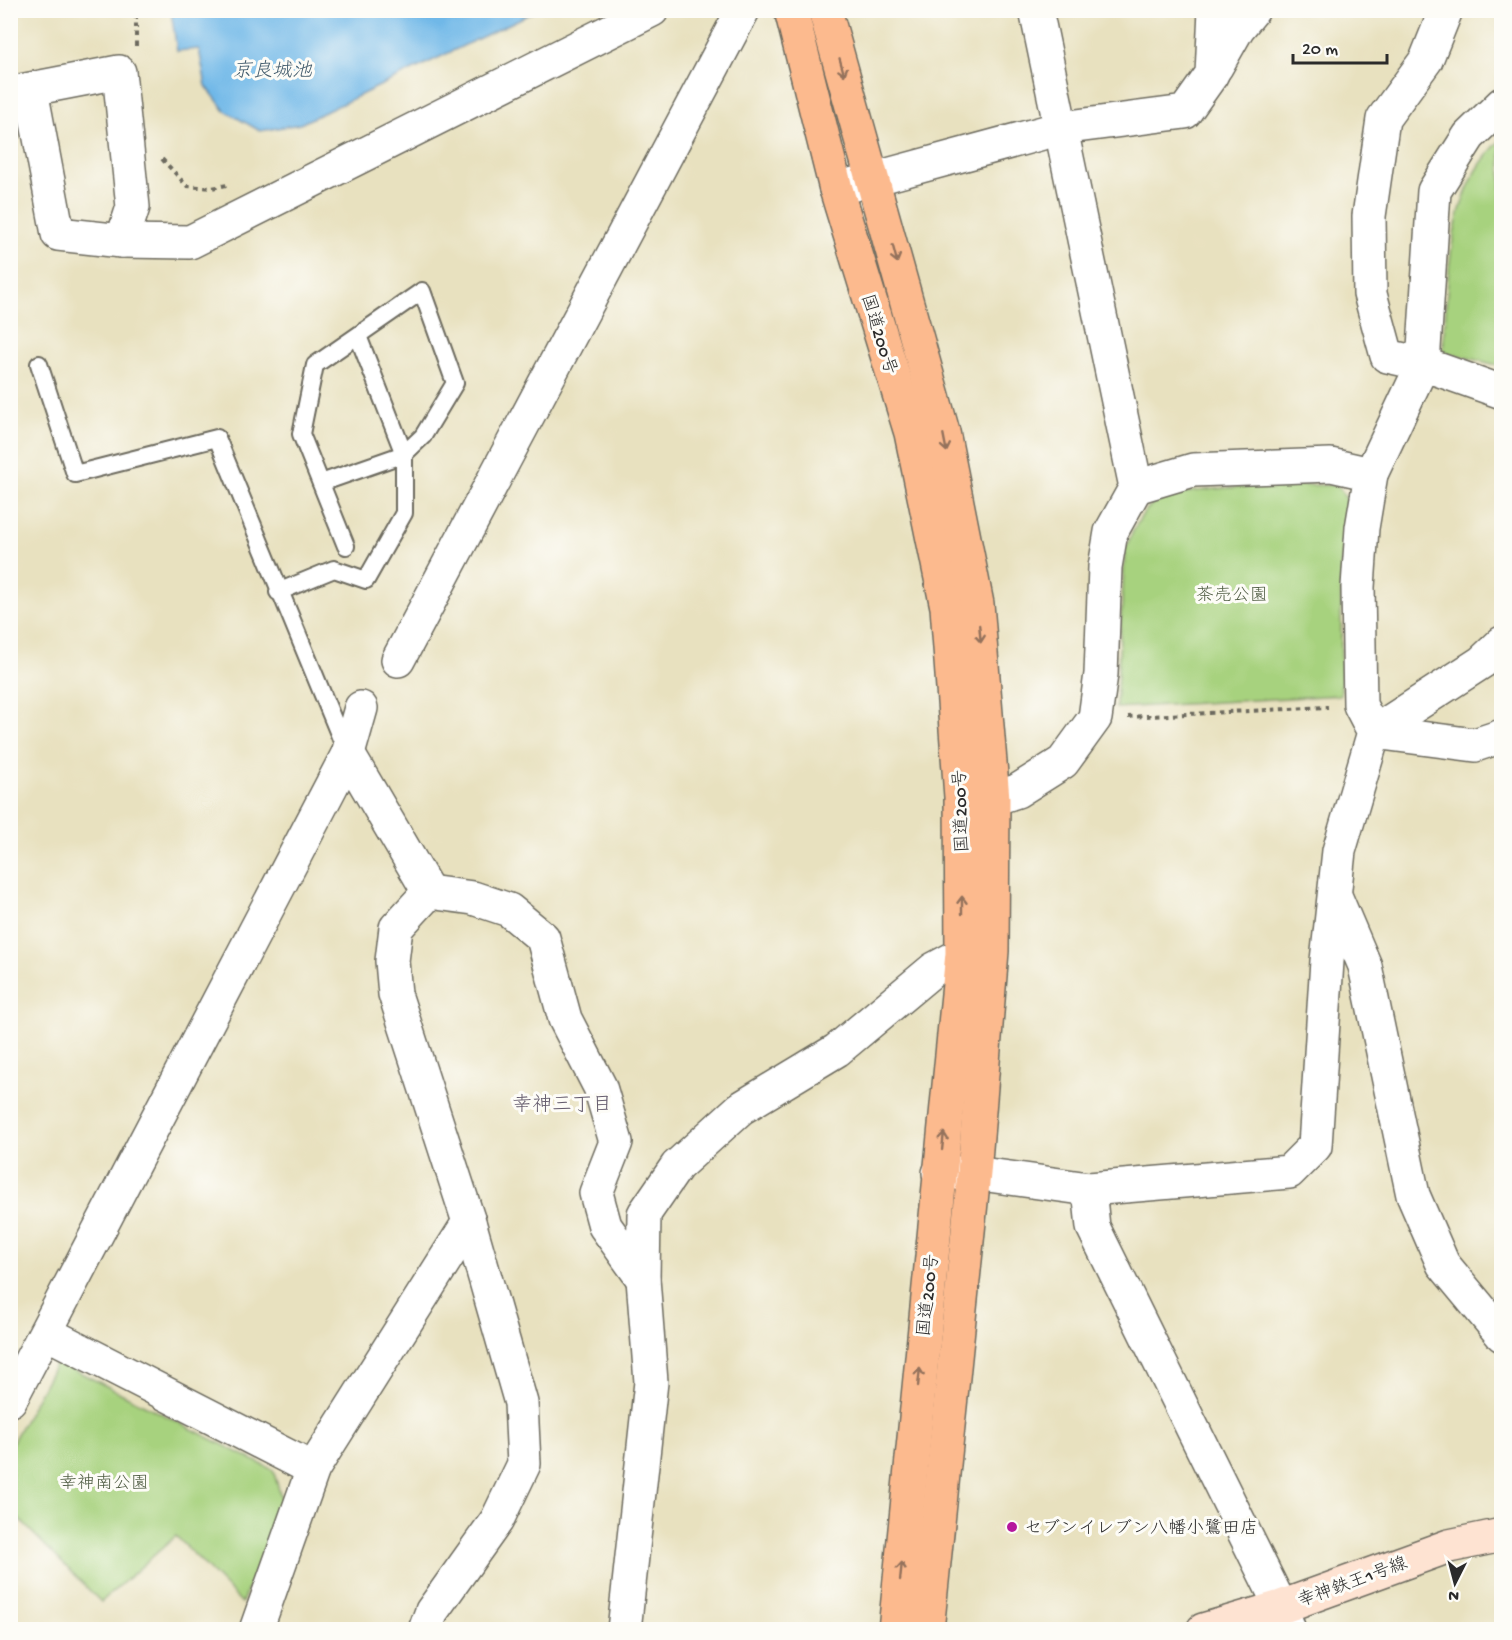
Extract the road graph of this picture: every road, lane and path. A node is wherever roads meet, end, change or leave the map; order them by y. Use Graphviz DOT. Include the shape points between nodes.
graph roads {
  1 [pos="136,10"];
  2 [pos="652,10"];
  3 [pos="744,10"];
  4 [pos="791,10"];
  5 [pos="825,10"];
  6 [pos="1036,10"];
  7 [pos="1215,10"];
  8 [pos="1253,10"];
  9 [pos="1446,10"];
  10 [pos="136,58"];
  11 [pos="1212,74"];
  12 [pos="21,92"];
  13 [pos="1502,104"];
  14 [pos="1061,128"];
  15 [pos="158,154"];
  16 [pos="874,178"];
  17 [pos="233,184"];
  18 [pos="836,189"];
  19 [pos="122,241"];
  20 [pos="358,336"];
  21 [pos="39,364"];
  22 [pos="1424,364"];
  23 [pos="1502,392"];
  24 [pos="404,454"];
  25 [pos="1371,474"];
  26 [pos="321,483"];
  27 [pos="1136,487"];
  28 [pos="346,546"];
  29 [pos="278,592"];
  30 [pos="1502,643"];
  31 [pos="398,660"];
  32 [pos="361,708"];
  33 [pos="1095,718"];
  34 [pos="1367,719"];
  35 [pos="1502,736"];
  36 [pos="348,754"];
  37 [pos="961,797"];
  38 [pos="993,799"];
  39 [pos="429,892"];
  40 [pos="1336,898"];
  41 [pos="977,952"];
  42 [pos="939,1173"];
  43 [pos="974,1173"];
  44 [pos="1089,1189"];
  45 [pos="469,1222"];
  46 [pos="643,1279"];
  47 [pos="1499,1328"];
  48 [pos="47,1333"];
  49 [pos="10,1400"];
  50 [pos="313,1469"];
  51 [pos="1502,1535"];
  52 [pos="1285,1618"];
  53 [pos="256,1629"];
  54 [pos="425,1629"];
  55 [pos="624,1629"];
  56 [pos="895,1629"];
  57 [pos="927,1629"];
  58 [pos="1203,1629"];
  1 -- 10 [label="path"];
  2 -- 19 [label="street" via="190,242"];
  3 -- 31 [label="street"];
  4 -- 18 [label="highway, 国道200号"];
  5 -- 16 [label="highway, 国道200号, one-way"];
  6 -- 14 [label="street"];
  7 -- 11 [label="street"];
  8 -- 11 [label="street"];
  9 -- 22 [label="street" via="1426,60 1383,119 1369,216 1370,294 1387,356"];
  11 -- 14 [label="street" via="1185,112"];
  12 -- 19 [label="street" via="58,234"];
  12 -- 19 [label="street" via="119,72 134,207"];
  13 -- 22 [label="street" via="1469,136 1434,191"];
  14 -- 16 [label="street"];
  14 -- 27 [label="street"];
  15 -- 17 [label="path" via="187,186 212,188"];
  16 -- 18 [label="street"];
  16 -- 38 [label="highway, 国道200号, one-way" via="943,432 977,604"];
  18 -- 37 [label="highway, 国道200号" via="911,434 944,596"];
  20 -- 24 [label="lane"];
  20 -- 24 [label="lane" via="422,291 455,383 423,436"];
  20 -- 26 [label="lane" via="315,365 301,434"];
  21 -- 29 [label="lane" via="75,474 217,438"];
  22 -- 23 [label="street"];
  22 -- 25 [label="street"];
  24 -- 26 [label="lane"];
  24 -- 29 [label="lane" via="404,513 366,580 334,569"];
  25 -- 27 [label="street" via="1331,465 1193,470"];
  25 -- 34 [label="street" via="1358,586"];
  26 -- 28 [label="lane"];
  27 -- 33 [label="street" via="1111,532"];
  29 -- 36 [label="lane"];
  30 -- 34 [label="street" via="1482,662"];
  32 -- 36 [label="street"];
  33 -- 34 [label="path"];
  33 -- 38 [label="street" via="1063,762 1017,791"];
  34 -- 35 [label="street" via="1475,745"];
  34 -- 40 [label="street" via="1340,851"];
  36 -- 39 [label="street"];
  36 -- 48 [label="street"];
  37 -- 38 [label="street"];
  41 -- 37 [label="highway, 国道200号, one-way"];
  38 -- 41 [label="highway, 国道200号"];
  39 -- 45 [label="street" via="396,928 392,961 395,994"];
  39 -- 46 [label="street" via="473,898 509,910 543,938 565,1019 600,1088 616,1142 596,1193 605,1226"];
  40 -- 44 [label="street" via="1315,1146 1289,1172"];
  40 -- 47 [label="street" via="1365,966 1413,1195 1443,1264"];
  42 -- 41 [label="highway, 国道200号, one-way"];
  41 -- 43 [label="highway, 国道200号"];
  41 -- 46 [label="street" via="934,969 837,1050 741,1108 677,1166 644,1214"];
  42 -- 43 [label="street"];
  56 -- 42 [label="highway, 国道200号, one-way"];
  43 -- 44 [label="street"];
  43 -- 57 [label="highway, 国道200号"];
  44 -- 52 [label="street" via="1093,1227"];
  45 -- 50 [label="street"];
  45 -- 54 [label="street" via="521,1403 524,1464 497,1520 432,1611"];
  46 -- 55 [label="street" via="651,1382"];
  48 -- 49 [label="street"];
  48 -- 50 [label="street"];
  50 -- 53 [label="street"];
  51 -- 52 [label="street, 幸神鉄王1号線" via="1449,1546"];
  52 -- 58 [label="street, 幸神鉄王1号線"];
}
